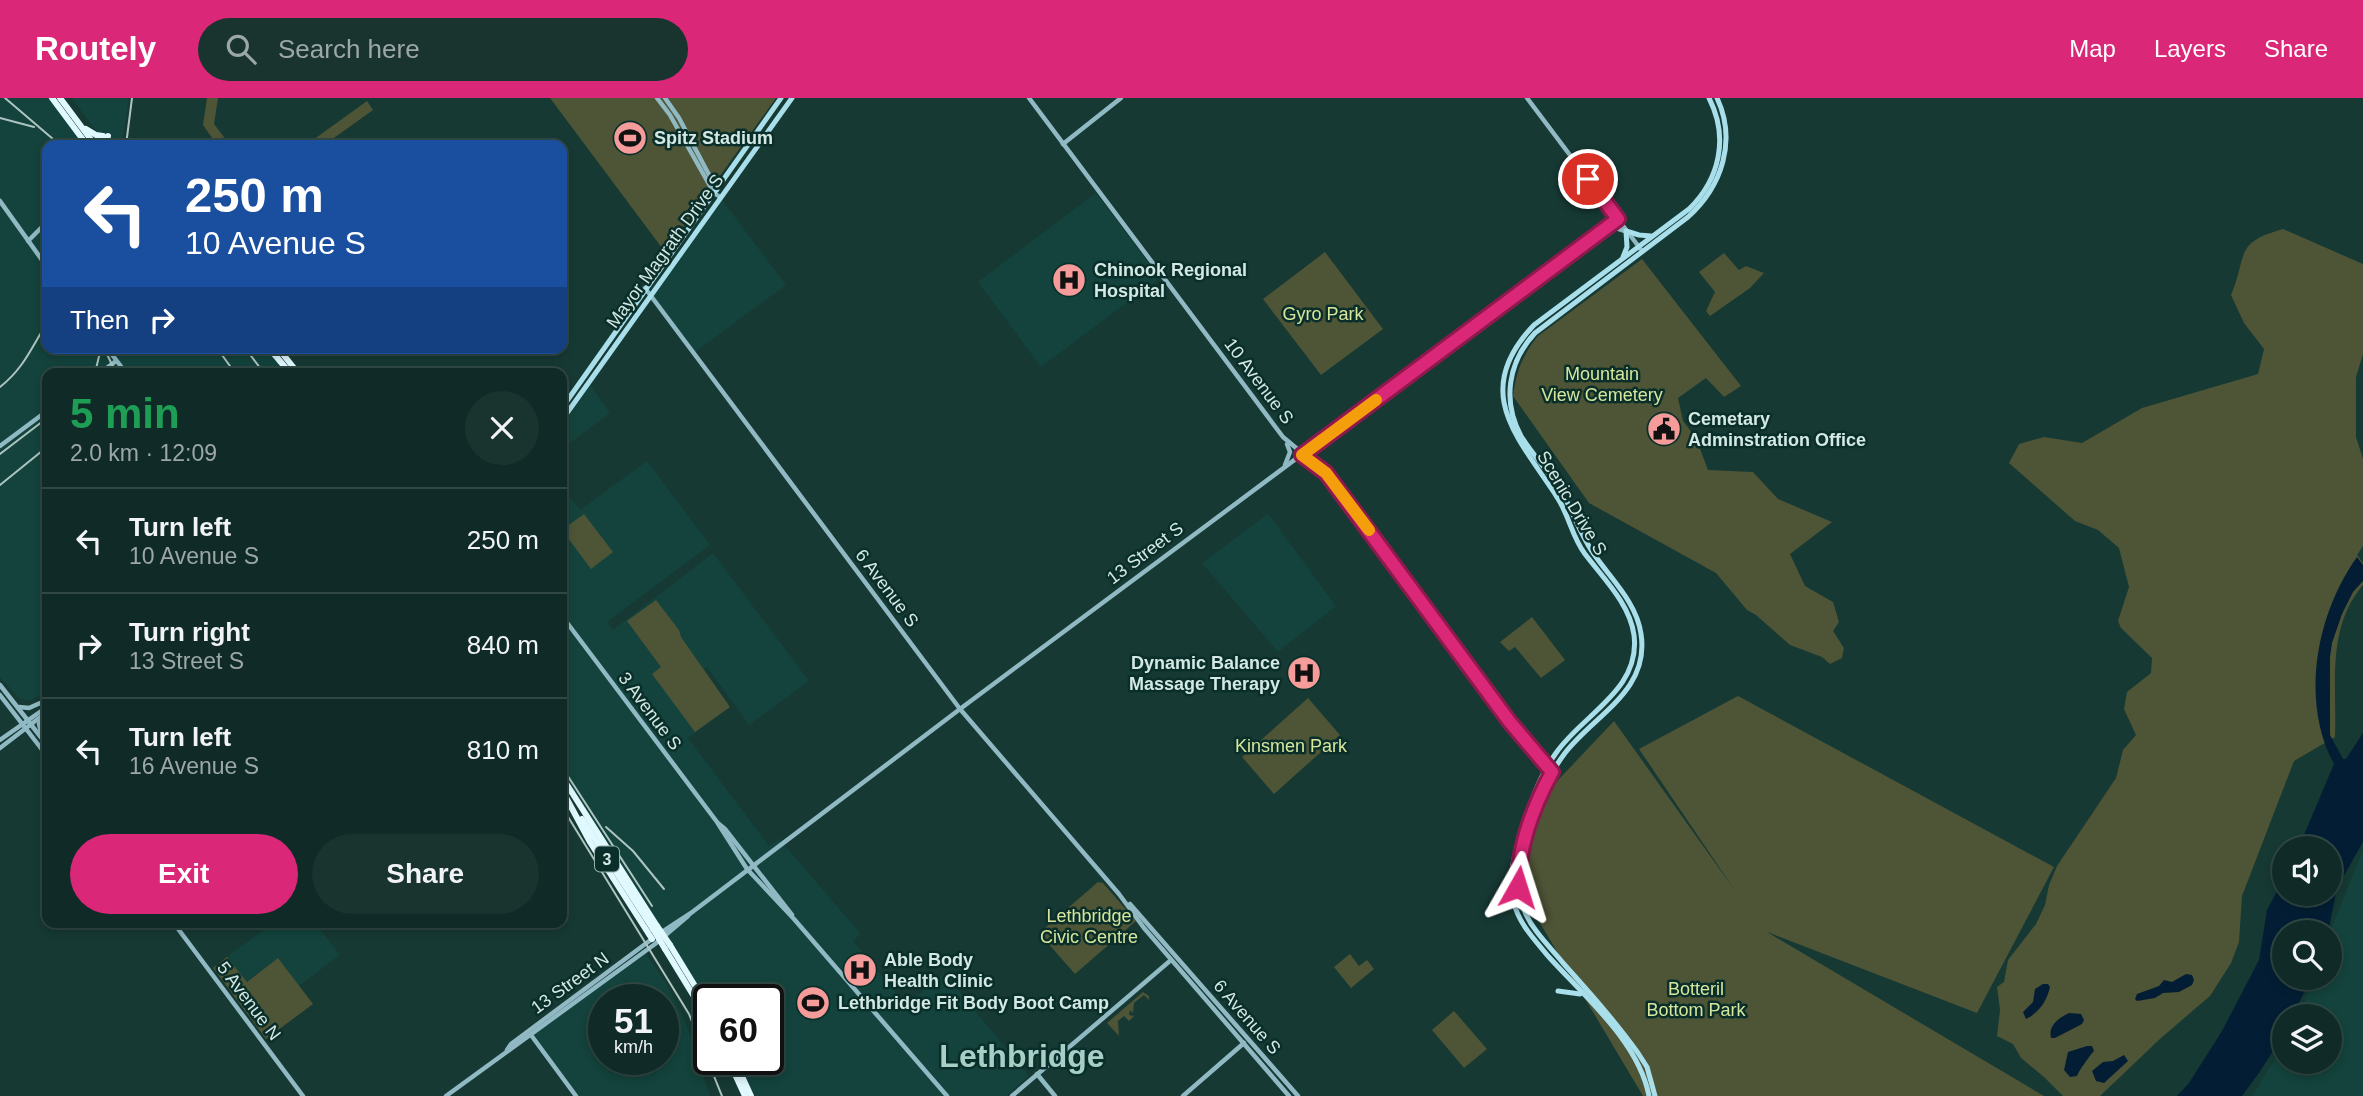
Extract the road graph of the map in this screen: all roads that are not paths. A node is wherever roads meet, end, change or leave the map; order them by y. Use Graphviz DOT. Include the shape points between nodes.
graph roads {
  1 [pos="52,98"];
  2 [pos="60,98"];
  3 [pos="657,98"];
  4 [pos="665,98"];
  5 [pos="781,98"];
  6 [pos="792,98"];
  7 [pos="1029,98"];
  8 [pos="1121,98"];
  9 [pos="1527,98"];
  10 [pos="1709,98"];
  11 [pos="1717,98"];
  12 [pos="77,122"];
  13 [pos="83,140"];
  14 [pos="91,140"];
  15 [pos="105,140"];
  16 [pos="1063,144"];
  17 [pos="715,191"];
  18 [pos="720,197"];
  19 [pos="0,201"];
  20 [pos="1618,219"];
  21 [pos="42,227"];
  22 [pos="1602,231"];
  23 [pos="1626,231"];
  24 [pos="1654,235"];
  25 [pos="28,241"];
  26 [pos="1640,249"];
  27 [pos="1622,259"];
  28 [pos="42,260"];
  29 [pos="645,288"];
  30 [pos="650,295"];
  31 [pos="111,354"];
  32 [pos="274,354"];
  33 [pos="283,354"];
  34 [pos="116,361"];
  35 [pos="107,368"];
  36 [pos="121,368"];
  37 [pos="286,368"];
  38 [pos="294,368"];
  39 [pos="567,401"];
  40 [pos="567,413"];
  41 [pos="42,415"];
  42 [pos="1283,437"];
  43 [pos="0,446"];
  44 [pos="1302,455"];
  45 [pos="1280,470"];
  46 [pos="567,623"];
  47 [pos="0,685"];
  48 [pos="0,695"];
  49 [pos="42,702"];
  50 [pos="16,705"];
  51 [pos="960,709"];
  52 [pos="42,714"];
  53 [pos="27,724"];
  54 [pos="0,740"];
  55 [pos="42,740"];
  56 [pos="0,748"];
  57 [pos="42,748"];
  58 [pos="1547,766"];
  59 [pos="1552,772"];
  60 [pos="567,785"];
  61 [pos="567,796"];
  62 [pos="567,798"];
  63 [pos="750,867"];
  64 [pos="177,928"];
  65 [pos="655,928"];
  66 [pos="654,941"];
  67 [pos="668,947"];
  68 [pos="1173,958"];
  69 [pos="693,985"];
  70 [pos="1558,991"];
  71 [pos="693,992"];
  72 [pos="1583,995"];
  73 [pos="529,1033"];
  74 [pos="1245,1042"];
  75 [pos="1037,1074"];
  76 [pos="735,1075"];
  77 [pos="742,1075"];
  78 [pos="303,1096"];
  79 [pos="446,1096"];
  80 [pos="576,1096"];
  81 [pos="745,1096"];
  82 [pos="752,1096"];
  83 [pos="947,1096"];
  84 [pos="1012,1096"];
  85 [pos="1055,1096"];
  86 [pos="1183,1096"];
  87 [pos="1289,1096"];
  88 [pos="1297,1096"];
  89 [pos="1649,1096"];
  90 [pos="1655,1096"];
  1 -- 13 [label="highway"];
  2 -- 12 [label="highway"];
  3 -- 17 [label="street"];
  4 -- 17 [label="street"];
  5 -- 17 [label="main road, Mayor Magrath Drive S"];
  6 -- 18 [label="main road, Mayor Magrath Drive S"];
  7 -- 16 [label="street, 10 Avenue S"];
  8 -- 16 [label="street"];
  9 -- 20 [label="street"];
  10 -- 24 [label="main road, Scenic Drive S" via="1720,127 1715,171 1696,201"];
  11 -- 26 [label="main road, Scenic Drive S" via="1726,136 1717,181 1699,207"];
  12 -- 14 [label="highway"];
  12 -- 15 [label="highway"];
  16 -- 42 [label="street, 10 Avenue S"];
  17 -- 18 [label="street"];
  17 -- 29 [label="main road, Mayor Magrath Drive S"];
  18 -- 30 [label="main road, Mayor Magrath Drive S"];
  19 -- 25 [label="street"];
  20 -- 22 [label="street, 13 Street S"];
  20 -- 23 [label="street"];
  21 -- 25 [label="street"];
  22 -- 23 [label="street" via="1613,227"];
  22 -- 44 [label="street, 13 Street S"];
  23 -- 24 [label="main road"];
  23 -- 26 [label="street"];
  23 -- 27 [label="main road"];
  24 -- 26 [label="main road, Scenic Drive S"];
  25 -- 28 [label="street"];
  26 -- 27 [label="main road, Scenic Drive S"];
  26 -- 59 [label="main road, Scenic Drive S" via="1535,333 1519,355 1510,386 1517,428 1559,488 1584,540 1637,614 1641,633 1642,657 1630,686 1577,738"];
  27 -- 58 [label="main road, Scenic Drive S" via="1534,325 1515,348 1506,373 1505,408 1513,433 1558,498 1580,548 1625,607 1634,635 1632,666 1622,685 1574,731"];
  29 -- 30 [label="street, 6 Avenue S"];
  29 -- 39 [label="main road, Mayor Magrath Drive S"];
  30 -- 40 [label="main road, Mayor Magrath Drive S"];
  30 -- 51 [label="street, 6 Avenue S"];
  31 -- 34 [label="street"];
  32 -- 37 [label="highway"];
  33 -- 38 [label="highway"];
  34 -- 35 [label="street"];
  34 -- 36 [label="street"];
  41 -- 43 [label="street"];
  42 -- 44 [label="street, 10 Avenue S"];
  42 -- 45 [label="street" via="1290,455"];
  44 -- 45 [label="street, 13 Street S"];
  44 -- 58 [label="street, 10 Avenue S" via="1326,473"];
  45 -- 51 [label="street, 13 Street S"];
  46 -- 63 [label="street, 3 Avenue S"];
  47 -- 50 [label="street"];
  48 -- 53 [label="street"];
  49 -- 50 [label="street" via="29,708"];
  50 -- 53 [label="street"];
  51 -- 63 [label="street, 13 Street S"];
  51 -- 68 [label="street, 6 Avenue S"];
  52 -- 53 [label="street"];
  53 -- 54 [label="street"];
  53 -- 55 [label="street"];
  53 -- 56 [label="street"];
  53 -- 57 [label="street"];
  58 -- 59 [label="street, 10 Avenue S"];
  58 -- 72 [label="main road, Scenic Drive S" via="1517,847 1511,887 1526,929"];
  59 -- 90 [label="main road, Scenic Drive S" via="1521,856 1521,902 1538,933 1638,1053"];
  60 -- 65 [label="highway, 3"];
  61 -- 65 [label="highway, 3"];
  62 -- 66 [label="highway"];
  63 -- 66 [label="street, 13 Street S"];
  63 -- 83 [label="street, 3 Avenue S"];
  64 -- 78 [label="street, 5 Avenue N"];
  65 -- 67 [label="highway, 3, bridge"];
  66 -- 73 [label="street, 13 Street N"];
  67 -- 69 [label="highway, 3"];
  67 -- 71 [label="highway, 3"];
  68 -- 74 [label="street, 6 Avenue S"];
  68 -- 75 [label="street"];
  70 -- 72 [label="main road"];
  72 -- 89 [label="main road, Scenic Drive S" via="1635,1057"];
  73 -- 79 [label="street, 13 Street N"];
  73 -- 80 [label="street"];
  74 -- 86 [label="street"];
  74 -- 87 [label="street, 6 Avenue S"];
  74 -- 88 [label="street, 6 Avenue S"];
  75 -- 84 [label="street"];
  75 -- 85 [label="street"];
  76 -- 81 [label="highway"];
  77 -- 82 [label="highway"];
}
